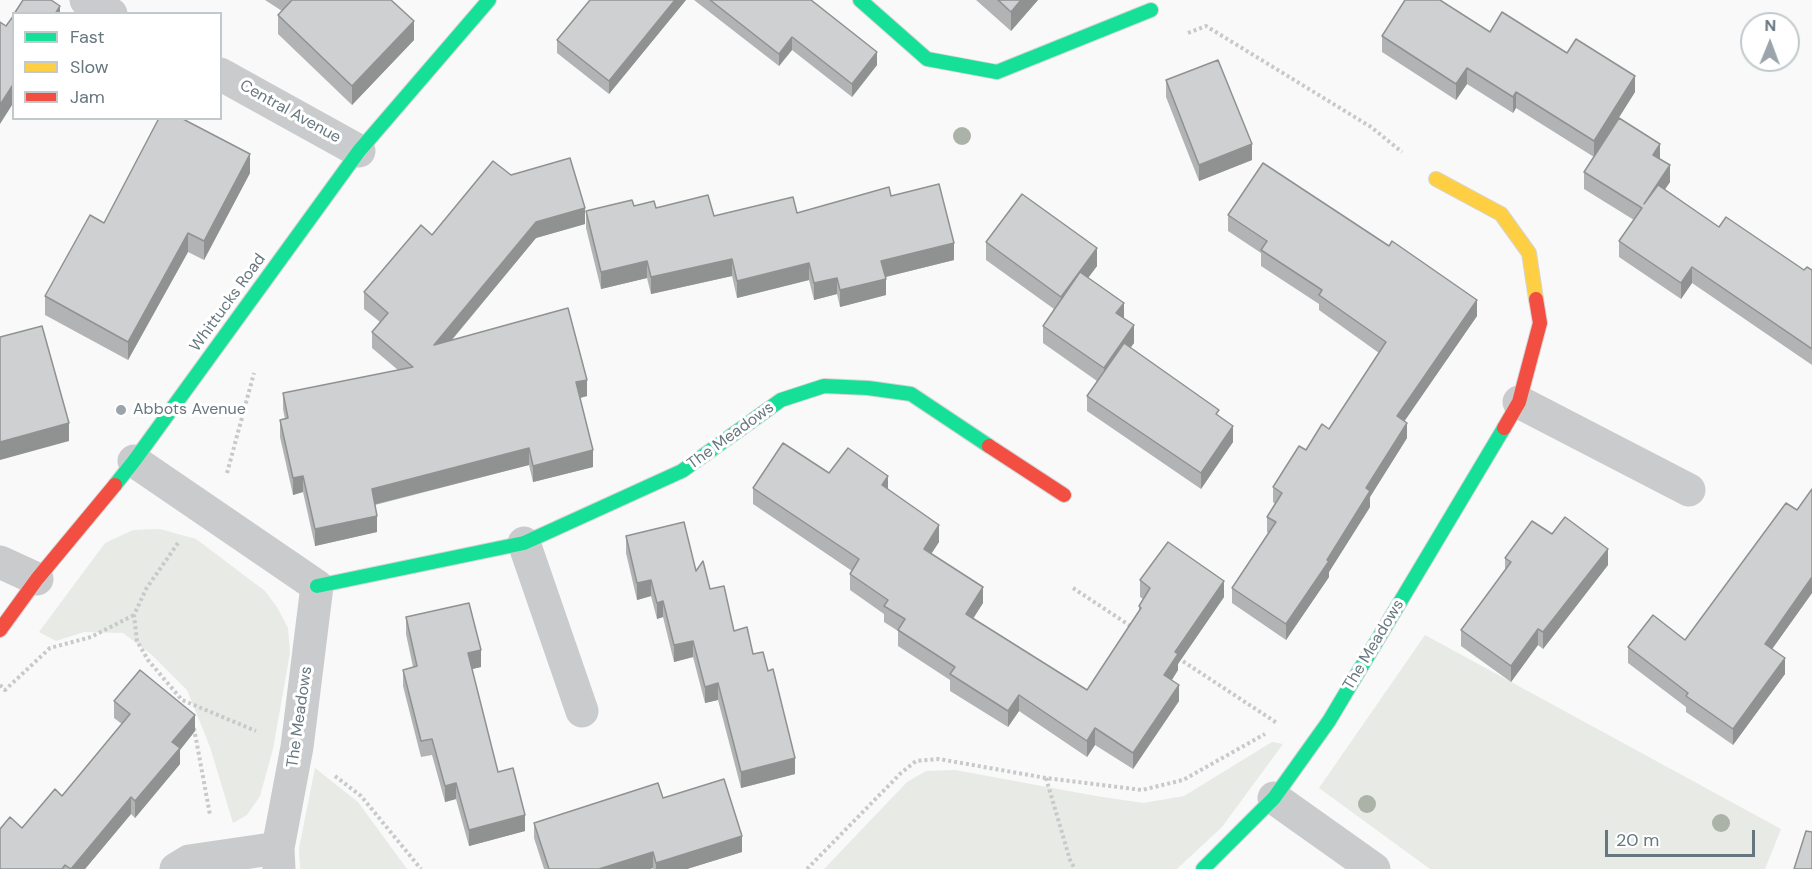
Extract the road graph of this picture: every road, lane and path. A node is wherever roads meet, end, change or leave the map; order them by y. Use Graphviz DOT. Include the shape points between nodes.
graph roads {
  1 [pos="87,0"];
  2 [pos="489,0"];
  3 [pos="860,0"];
  4 [pos="1151,10"];
  5 [pos="108,12"];
  6 [pos="1186,34"];
  7 [pos="222,75"];
  8 [pos="359,151"];
  9 [pos="1436,178"];
  10 [pos="1519,402"];
  11 [pos="134,461"];
  12 [pos="1689,490"];
  13 [pos="1065,495"];
  14 [pos="524,543"];
  15 [pos="0,562"];
  16 [pos="37,579"];
  17 [pos="317,586"];
  18 [pos="1073,588"];
  19 [pos="134,615"];
  20 [pos="0,630"];
  21 [pos="1142,634"];
  22 [pos="1171,653"];
  23 [pos="0,685"];
  24 [pos="182,700"];
  25 [pos="186,708"];
  26 [pos="582,711"];
  27 [pos="193,725"];
  28 [pos="1046,778"];
  29 [pos="1274,798"];
  30 [pos="218,857"];
  31 [pos="279,858"];
  32 [pos="176,869"];
  33 [pos="807,869"];
  34 [pos="1075,869"];
  35 [pos="1203,869"];
  36 [pos="1374,869"];
  1 -- 5 [label="street"];
  2 -- 8 [label="street, Whittucks Road"];
  3 -- 4 [label="street" via="927,59 997,72"];
  6 -- 9 [label="path" via="1206,26 1371,127"];
  7 -- 8 [label="street, Central Avenue"];
  8 -- 11 [label="street, Whittucks Road"];
  9 -- 10 [label="street, The Meadows" via="1501,214 1529,253 1540,323"];
  10 -- 12 [label="street"];
  10 -- 29 [label="street, The Meadows" via="1329,721"];
  11 -- 16 [label="street, Whittucks Road"];
  11 -- 17 [label="street"];
  13 -- 14 [label="street, The Meadows" via="911,394 824,386 781,400 682,471"];
  14 -- 17 [label="street, The Meadows"];
  14 -- 26 [label="street"];
  15 -- 16 [label="street"];
  16 -- 20 [label="street, Whittucks Road"];
  17 -- 31 [label="street, The Meadows"];
  18 -- 21 [label="path"];
  19 -- 23 [label="path" via="91,637 50,648 5,690"];
  22 -- 28 [label="path" via="1280,725 1183,780 1142,790"];
  24 -- 25 [label="path"];
  27 -- 30 [label="path"];
  28 -- 33 [label="path" via="939,759 916,761"];
  28 -- 34 [label="path"];
  29 -- 35 [label="street, The Meadows"];
  29 -- 36 [label="street"];
  30 -- 31 [label="street, The Meadows"];
  30 -- 32 [label="street, The Meadows" via="189,861"];
}
